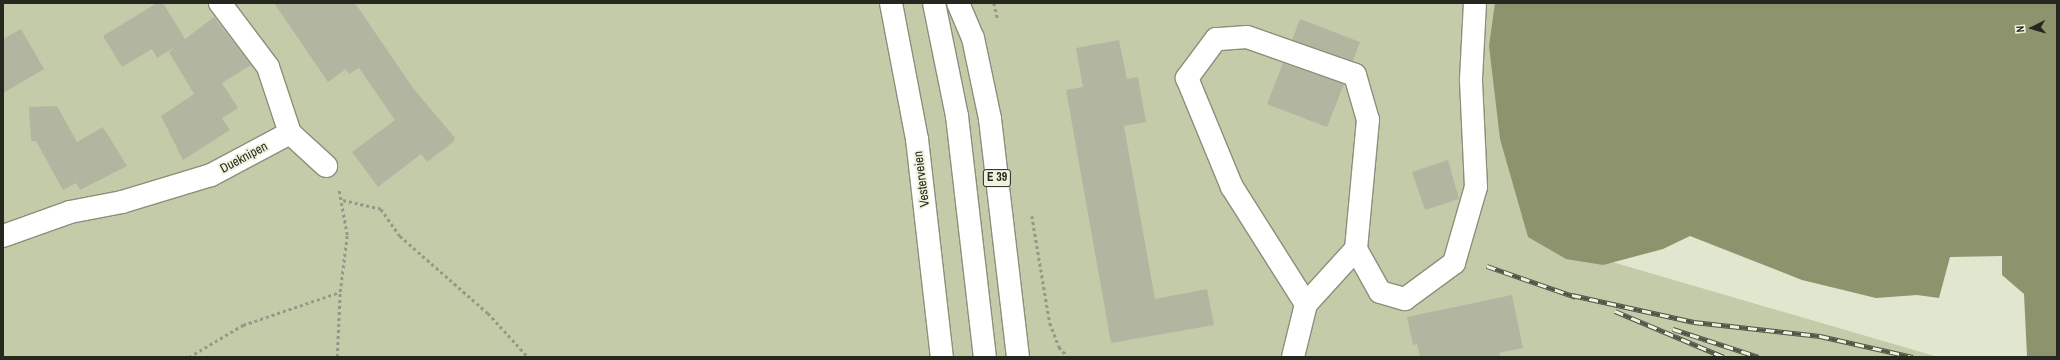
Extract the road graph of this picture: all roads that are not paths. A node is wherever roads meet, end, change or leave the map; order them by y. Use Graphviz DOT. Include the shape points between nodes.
graph roads {
  1 [pos="220,3"];
  2 [pos="891,3"];
  3 [pos="934,3"];
  4 [pos="958,3"];
  5 [pos="1475,3"];
  6 [pos="290,133"];
  7 [pos="326,166"];
  8 [pos="3,236"];
  9 [pos="1356,249"];
  10 [pos="1306,304"];
  11 [pos="1017,349"];
  12 [pos="942,357"];
  13 [pos="985,357"];
  14 [pos="1031,357"];
  15 [pos="1293,357"];
  1 -- 6 [label="main road" via="268,67"];
  2 -- 12 [label="main road, Vesterveien" via="917,139"];
  3 -- 13 [label="main road, E 39" via="957,116"];
  4 -- 11 [label="main road, E 39" via="972,38 990,119"];
  5 -- 9 [label="main road" via="1471,79 1476,186 1454,264 1405,299 1380,292"];
  6 -- 7 [label="main road"];
  6 -- 8 [label="main road, Dueknipen" via="211,175"];
  9 -- 10 [label="main road"];
  9 -- 10 [label="main road" via="1368,120 1356,75 1247,37 1216,40 1187,78 1232,187"];
  10 -- 15 [label="main road"];
  11 -- 14 [label="main road"];
}
